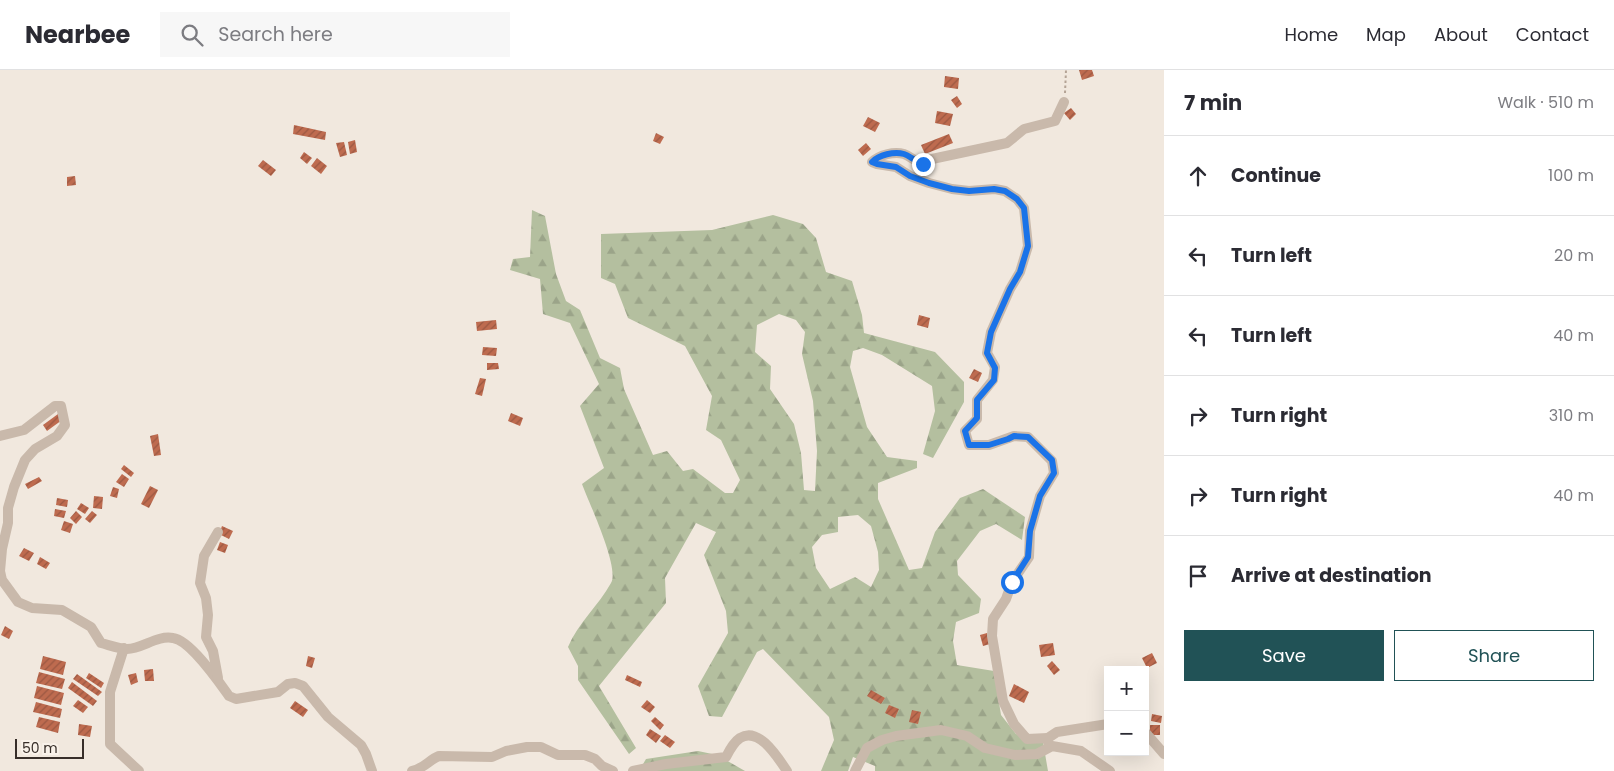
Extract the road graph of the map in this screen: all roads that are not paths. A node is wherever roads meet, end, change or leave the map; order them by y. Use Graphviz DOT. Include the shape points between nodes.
graph roads {
  1 [pos="1064,102"];
  2 [pos="0,436"];
  3 [pos="218,532"];
  4 [pos="124,648"];
  5 [pos="218,681"];
  6 [pos="1104,725"];
  7 [pos="1149,737"];
  8 [pos="1050,742"];
  9 [pos="1164,754"];
  10 [pos="139,771"];
  11 [pos="372,771"];
  12 [pos="412,771"];
  13 [pos="612,771"];
  14 [pos="633,771"];
  15 [pos="787,771"];
  16 [pos="855,771"];
  17 [pos="1110,771"];
  1 -- 8 [label="street" via="1054,122 1024,129 1007,143 923,164 904,154 886,154 872,162 896,167 910,176 952,189 1005,191 1024,208 1028,246 1020,272 991,332 987,353 995,368 994,380 977,400 977,418 965,431 969,445 989,445 1014,436 1028,437 1052,460 1054,473 1040,496 1030,531 1028,557 993,619 992,636 1003,701 1014,724 1027,739"];
  2 -- 4 [label="street" via="24,430 55,406 61,406 66,425 25,460 14,487 2,549 2,580 18,602 32,608 62,610 91,628 101,643"];
  3 -- 5 [label="street" via="204,556 200,582 208,615 206,637 213,652"];
  4 -- 5 [label="street" via="172,637 201,658"];
  4 -- 10 [label="street" via="110,692 110,744"];
  5 -- 11 [label="street" via="229,696 236,698 278,692 288,684 303,686 328,717 361,745"];
  6 -- 8 [label="street" via="1057,732"];
  7 -- 9 [label="street"];
  8 -- 16 [label="street" via="1037,754 1016,755 985,748 967,736 941,730 926,731 889,738 867,748"];
  8 -- 17 [label="street" via="1081,751"];
  12 -- 13 [label="street" via="439,756 492,757 527,747 541,748 558,755 585,755"];
  14 -- 15 [label="street" via="726,756 739,738 748,735 758,738 773,750"];
}
